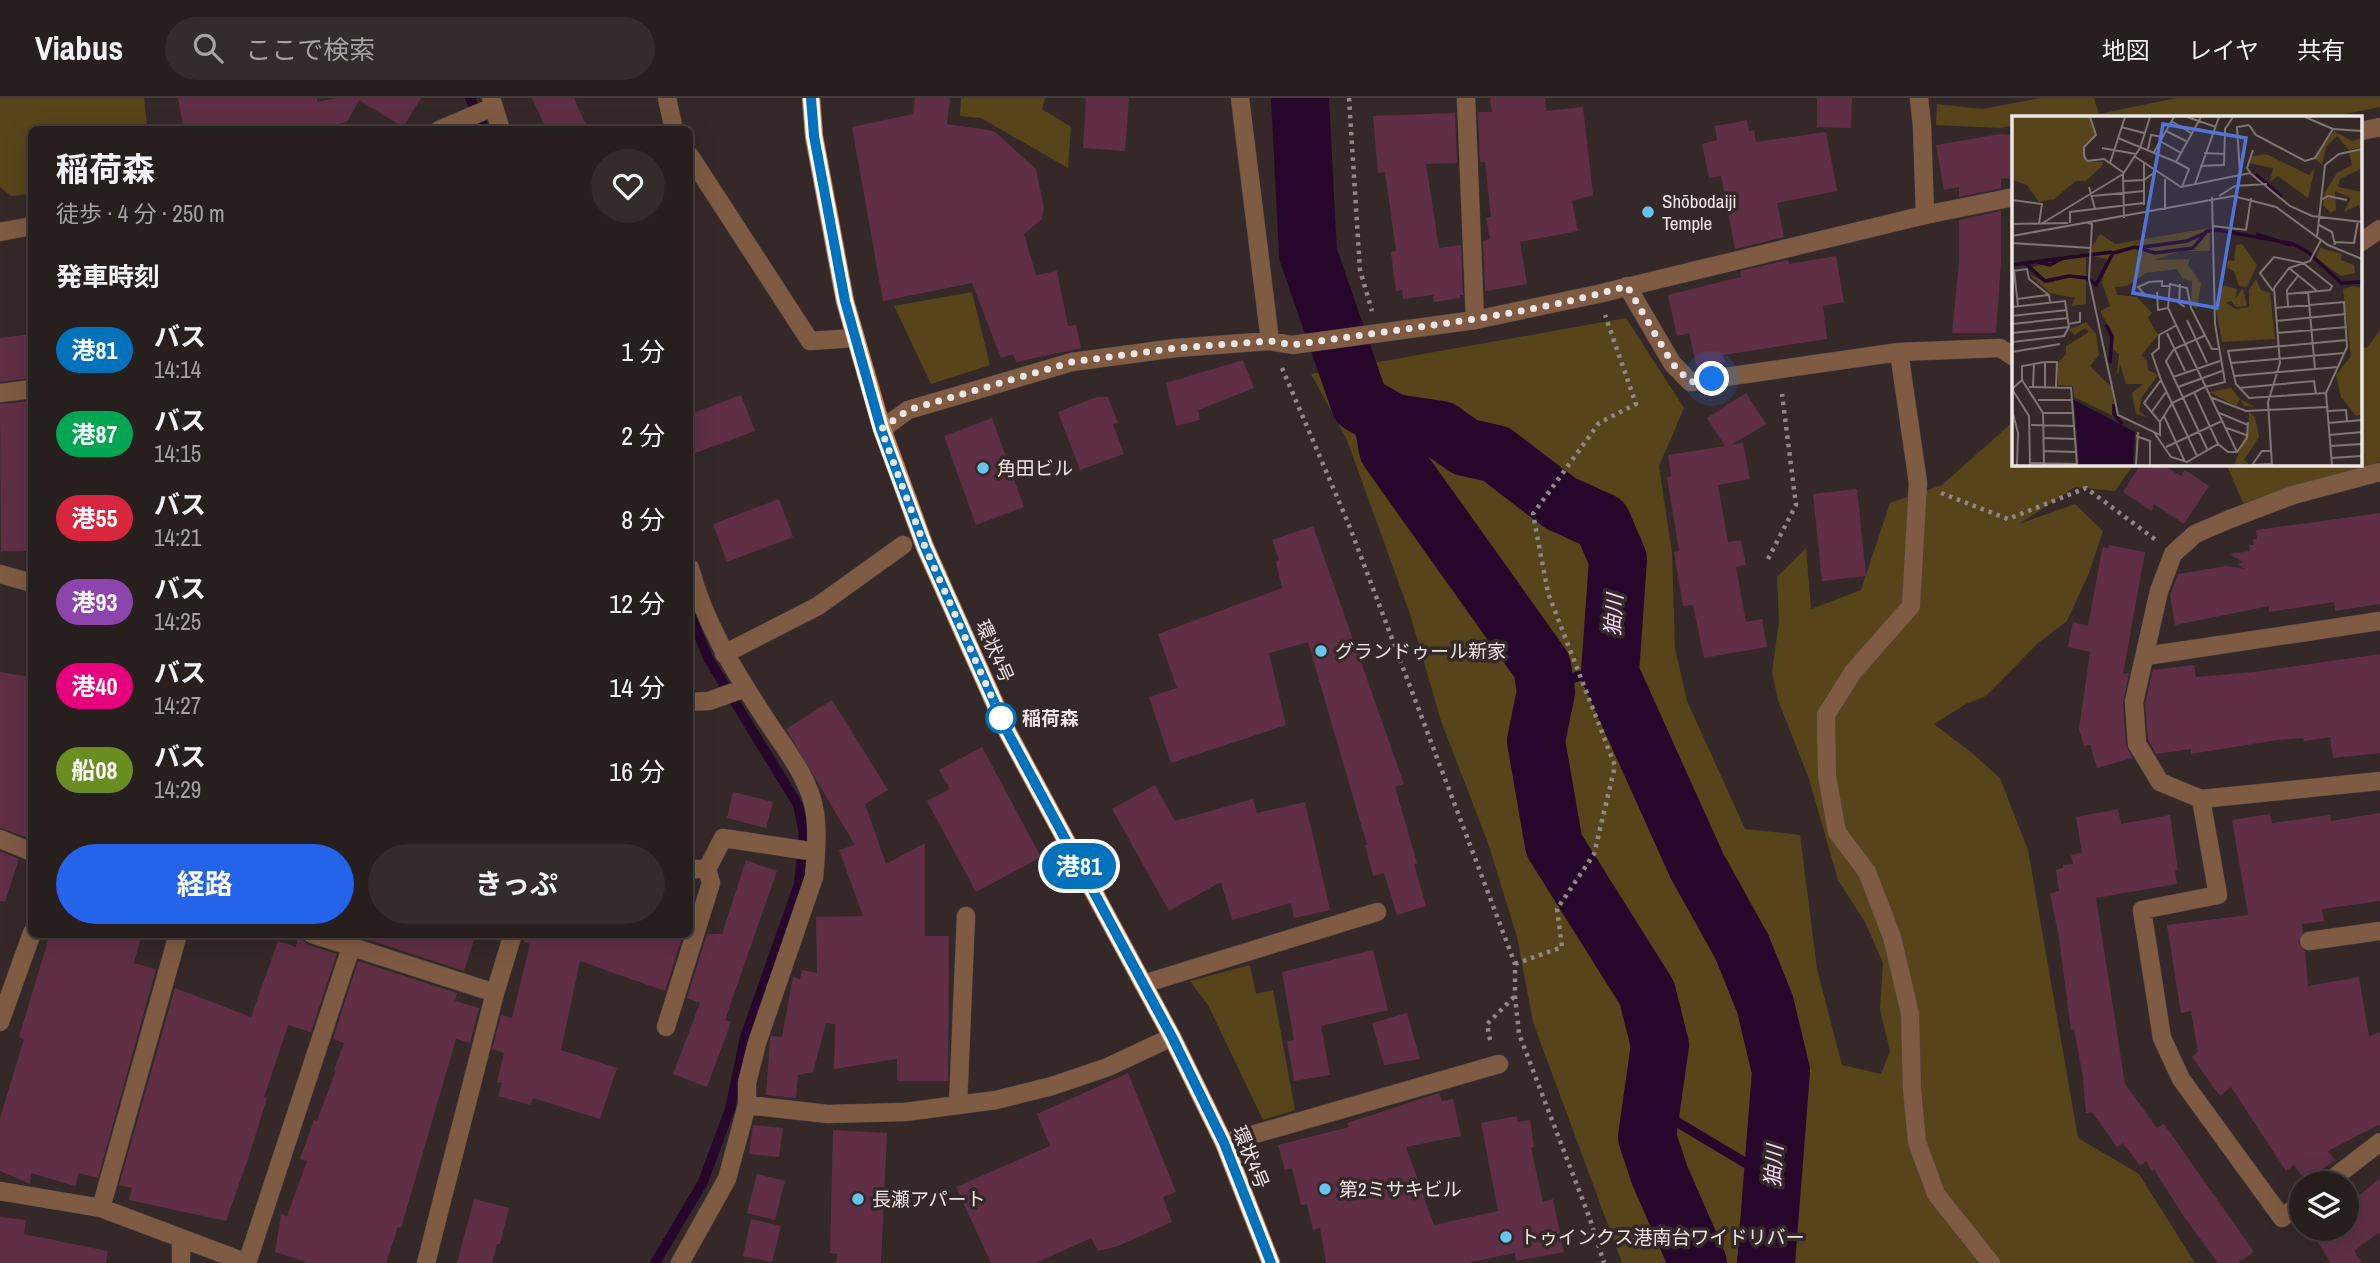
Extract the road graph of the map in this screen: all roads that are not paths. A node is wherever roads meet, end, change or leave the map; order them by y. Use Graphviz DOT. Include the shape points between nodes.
graph roads {
  1 [pos="667,98"];
  2 [pos="811,98"];
  3 [pos="1240,98"];
  4 [pos="1466,98"];
  5 [pos="1919,98"];
  6 [pos="488,105"];
  7 [pos="446,126"];
  8 [pos="499,126"];
  9 [pos="673,126"];
  10 [pos="2380,127"];
  11 [pos="2362,131"];
  12 [pos="693,161"];
  13 [pos="2012,197"];
  14 [pos="1925,215"];
  15 [pos="28,227"];
  16 [pos="2380,229"];
  17 [pos="0,232"];
  18 [pos="2362,241"];
  19 [pos="1627,286"];
  20 [pos="1475,320"];
  21 [pos="855,338"];
  22 [pos="1270,341"];
  23 [pos="1899,352"];
  24 [pos="2012,356"];
  25 [pos="28,389"];
  26 [pos="0,393"];
  27 [pos="881,429"];
  28 [pos="2380,472"];
  29 [pos="903,545"];
  30 [pos="0,574"];
  31 [pos="693,581"];
  32 [pos="28,582"];
  33 [pos="2380,621"];
  34 [pos="724,653"];
  35 [pos="2146,656"];
  36 [pos="743,688"];
  37 [pos="696,698"];
  38 [pos="2380,781"];
  39 [pos="2201,799"];
  40 [pos="0,839"];
  41 [pos="28,850"];
  42 [pos="810,850"];
  43 [pos="698,869"];
  44 [pos="1377,912"];
  45 [pos="967,916"];
  46 [pos="2380,931"];
  47 [pos="30,938"];
  48 [pos="177,938"];
  49 [pos="324,938"];
  50 [pos="512,938"];
  51 [pos="2309,941"];
  52 [pos="351,947"];
  53 [pos="1143,984"];
  54 [pos="495,993"];
  55 [pos="0,1022"];
  56 [pos="667,1027"];
  57 [pos="1172,1037"];
  58 [pos="1499,1064"];
  59 [pos="747,1105"];
  60 [pos="958,1105"];
  61 [pos="2380,1142"];
  62 [pos="1224,1143"];
  63 [pos="2343,1171"];
  64 [pos="0,1191"];
  65 [pos="101,1208"];
  66 [pos="2289,1212"];
  67 [pos="181,1238"];
  68 [pos="181,1263"];
  69 [pos="247,1263"];
  70 [pos="426,1263"];
  71 [pos="680,1263"];
  72 [pos="1271,1263"];
  73 [pos="1991,1263"];
  1 -- 9 [label="street"];
  2 -- 21 [label="main road, 環状4号" via="819,162"];
  3 -- 22 [label="street"];
  4 -- 20 [label="street"];
  5 -- 14 [label="street"];
  6 -- 7 [label="street"];
  6 -- 8 [label="street"];
  10 -- 11 [label="street"];
  12 -- 21 [label="street" via="810,341"];
  13 -- 14 [label="street"];
  14 -- 19 [label="street"];
  15 -- 17 [label="street"];
  16 -- 18 [label="street"];
  19 -- 20 [label="street"];
  19 -- 23 [label="street" via="1672,363 1690,382"];
  20 -- 22 [label="street" via="1292,345"];
  21 -- 27 [label="main road, 環状4号"];
  22 -- 27 [label="street" via="1072,362 908,410"];
  23 -- 24 [label="street" via="2000,348"];
  23 -- 73 [label="street" via="1918,483 1911,606 1853,672 1826,715 1827,776 1838,832 1867,872 1892,937 1910,1014 1917,1142 1936,1194"];
  25 -- 26 [label="street"];
  27 -- 53 [label="main road, 環状4号" via="925,547 1008,733"];
  28 -- 35 [label="street" via="2294,495 2195,534 2173,554 2159,591"];
  29 -- 34 [label="street" via="818,606"];
  30 -- 32 [label="street"];
  31 -- 34 [label="street"];
  33 -- 35 [label="street"];
  34 -- 36 [label="street"];
  35 -- 39 [label="street" via="2134,702 2137,744 2160,782"];
  36 -- 37 [label="street"];
  36 -- 42 [label="street" via="805,781 815,813"];
  38 -- 39 [label="street"];
  39 -- 66 [label="street" via="2218,895 2142,910 2162,1038 2181,1079 2282,1218"];
  40 -- 41 [label="street"];
  42 -- 43 [label="street" via="723,838"];
  42 -- 59 [label="street" via="814,877 757,1043 747,1083"];
  43 -- 56 [label="street" via="711,883"];
  44 -- 53 [label="street"];
  45 -- 60 [label="street"];
  46 -- 51 [label="street"];
  47 -- 55 [label="street"];
  48 -- 65 [label="street"];
  49 -- 52 [label="street"];
  50 -- 54 [label="street"];
  52 -- 54 [label="street"];
  52 -- 69 [label="street"];
  53 -- 57 [label="main road, 環状4号"];
  54 -- 70 [label="street"];
  57 -- 60 [label="street" via="1108,1067 1052,1086"];
  57 -- 62 [label="main road, 環状4号"];
  58 -- 62 [label="street"];
  59 -- 60 [label="street" via="828,1114"];
  59 -- 71 [label="street" via="727,1179"];
  61 -- 63 [label="street"];
  62 -- 72 [label="main road, 環状4号"];
  64 -- 65 [label="street"];
  65 -- 67 [label="street"];
  67 -- 68 [label="street"];
  67 -- 69 [label="street"];
}
